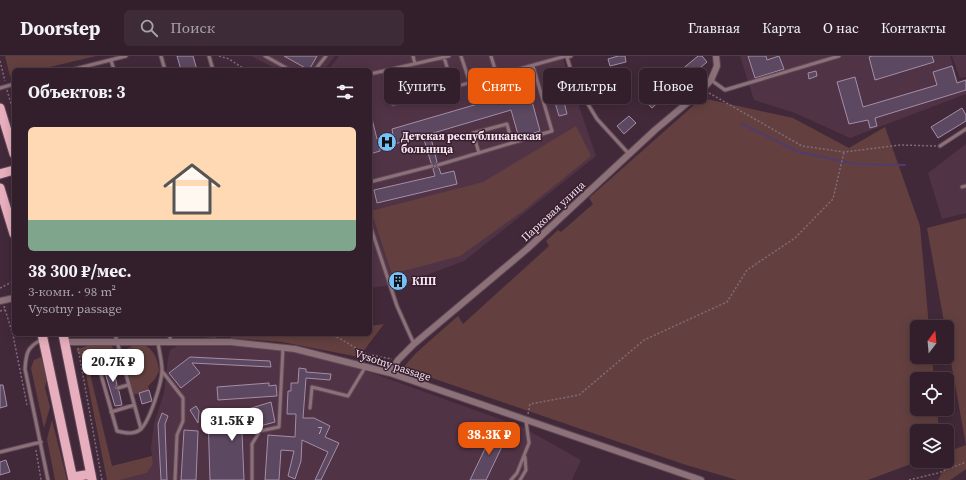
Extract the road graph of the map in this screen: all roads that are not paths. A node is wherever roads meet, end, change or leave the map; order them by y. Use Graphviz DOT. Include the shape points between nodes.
graph roads {
  1 [pos="126,56"];
  2 [pos="161,56"];
  3 [pos="209,56"];
  4 [pos="265,56"];
  5 [pos="326,56"];
  6 [pos="413,56"];
  7 [pos="449,56"];
  8 [pos="461,56"];
  9 [pos="491,56"];
  10 [pos="568,56"];
  11 [pos="716,56"];
  12 [pos="839,56"];
  13 [pos="444,57"];
  14 [pos="436,58"];
  15 [pos="557,58"];
  16 [pos="111,60"];
  17 [pos="415,64"];
  18 [pos="533,66"];
  19 [pos="79,68"];
  20 [pos="113,68"];
  21 [pos="164,68"];
  22 [pos="212,68"];
  23 [pos="286,68"];
  24 [pos="317,68"];
  25 [pos="397,68"];
  26 [pos="447,68"];
  27 [pos="495,68"];
  28 [pos="526,68"];
  29 [pos="384,71"];
  30 [pos="372,74"];
  31 [pos="468,77"];
  32 [pos="711,80"];
  33 [pos="12,85"];
  34 [pos="0,88"];
  35 [pos="0,108"];
  36 [pos="966,129"];
  37 [pos="512,143"];
  38 [pos="940,146"];
  39 [pos="12,147"];
  40 [pos="479,153"];
  41 [pos="629,154"];
  42 [pos="438,165"];
  43 [pos="432,166"];
  44 [pos="12,171"];
  45 [pos="0,174"];
  46 [pos="372,181"];
  47 [pos="0,188"];
  48 [pos="12,227"];
  49 [pos="372,231"];
  50 [pos="12,298"];
  51 [pos="1,301"];
  52 [pos="115,336"];
  53 [pos="170,336"];
  54 [pos="42,337"];
  55 [pos="64,338"];
  56 [pos="116,342"];
  57 [pos="158,342"];
  58 [pos="170,342"];
  59 [pos="414,344"];
  60 [pos="283,347"];
  61 [pos="121,358"];
  62 [pos="366,366"];
  63 [pos="162,371"];
  64 [pos="390,373"];
  65 [pos="128,385"];
  66 [pos="118,388"];
  67 [pos="111,390"];
  68 [pos="105,391"];
  69 [pos="134,405"];
  70 [pos="310,408"];
  71 [pos="111,412"];
  72 [pos="526,421"];
  73 [pos="141,429"];
  74 [pos="41,442"];
  75 [pos="0,452"];
  76 [pos="525,456"];
  77 [pos="92,477"];
  78 [pos="73,479"];
  79 [pos="48,480"];
  80 [pos="175,480"];
  81 [pos="252,480"];
  82 [pos="511,480"];
  83 [pos="520,480"];
  84 [pos="701,480"];
  1 -- 16 [label="lane"];
  2 -- 21 [label="lane"];
  3 -- 22 [label="lane"];
  4 -- 23 [label="lane"];
  5 -- 24 [label="lane"];
  6 -- 17 [label="lane"];
  7 -- 13 [label="lane"];
  8 -- 31 [label="lane"];
  9 -- 27 [label="lane"];
  10 -- 15 [label="lane"];
  10 -- 41 [label="lane" via="574,81 597,119"];
  11 -- 32 [label="street, Парковая улица" via="717,66"];
  12 -- 32 [label="lane" via="725,90"];
  13 -- 14 [label="lane"];
  13 -- 26 [label="lane"];
  14 -- 17 [label="lane"];
  15 -- 18 [label="lane"];
  16 -- 19 [label="lane"];
  16 -- 20 [label="lane"];
  17 -- 25 [label="lane"];
  18 -- 28 [label="lane"];
  18 -- 37 [label="lane" via="552,131"];
  29 -- 30 [label="lane"];
  32 -- 41 [label="street, Парковая улица"];
  33 -- 34 [label="lane"];
  35 -- 39 [label="main road"];
  36 -- 38 [label="lane"];
  37 -- 40 [label="lane"];
  37 -- 40 [label="lane" via="507,124 473,133"];
  40 -- 42 [label="lane"];
  41 -- 59 [label="street, Парковая улица" via="527,249"];
  43 -- 46 [label="lane"];
  44 -- 45 [label="main road"];
  47 -- 48 [label="main road"];
  49 -- 59 [label="lane" via="397,306"];
  50 -- 51 [label="street"];
  52 -- 56 [label="lane"];
  53 -- 58 [label="lane"];
  54 -- 74 [label="lane" via="26,354 25,369"];
  54 -- 78 [label="main road"];
  55 -- 56 [label="street, Vysotny passage" via="77,342"];
  55 -- 77 [label="main road"];
  56 -- 57 [label="street, Vysotny passage"];
  56 -- 61 [label="lane"];
  57 -- 58 [label="street, Vysotny passage"];
  57 -- 63 [label="lane"];
  58 -- 60 [label="street, Vysotny passage" via="231,342"];
  59 -- 64 [label="street, Парковая улица" via="398,360"];
  60 -- 62 [label="street, Vysotny passage"];
  60 -- 81 [label="lane" via="279,426 260,431 252,444"];
  61 -- 65 [label="lane"];
  61 -- 68 [label="lane" via="98,364"];
  62 -- 64 [label="street, Vysotny passage"];
  62 -- 70 [label="lane" via="348,396 312,387"];
  63 -- 73 [label="lane" via="151,410"];
  63 -- 80 [label="lane" via="183,398 183,421 177,435"];
  64 -- 72 [label="street, Vysotny passage"];
  65 -- 66 [label="lane"];
  65 -- 69 [label="lane"];
  67 -- 68 [label="lane"];
  68 -- 71 [label="lane"];
  69 -- 71 [label="lane"];
  69 -- 73 [label="lane"];
  71 -- 73 [label="lane" via="117,431 129,434"];
  72 -- 76 [label="lane" via="529,443"];
  72 -- 84 [label="street, Vysotny passage"];
  74 -- 75 [label="lane"];
  74 -- 79 [label="lane"];
  76 -- 82 [label="lane"];
  76 -- 83 [label="lane" via="526,470"];
  77 -- 78 [label="main road"];
}
